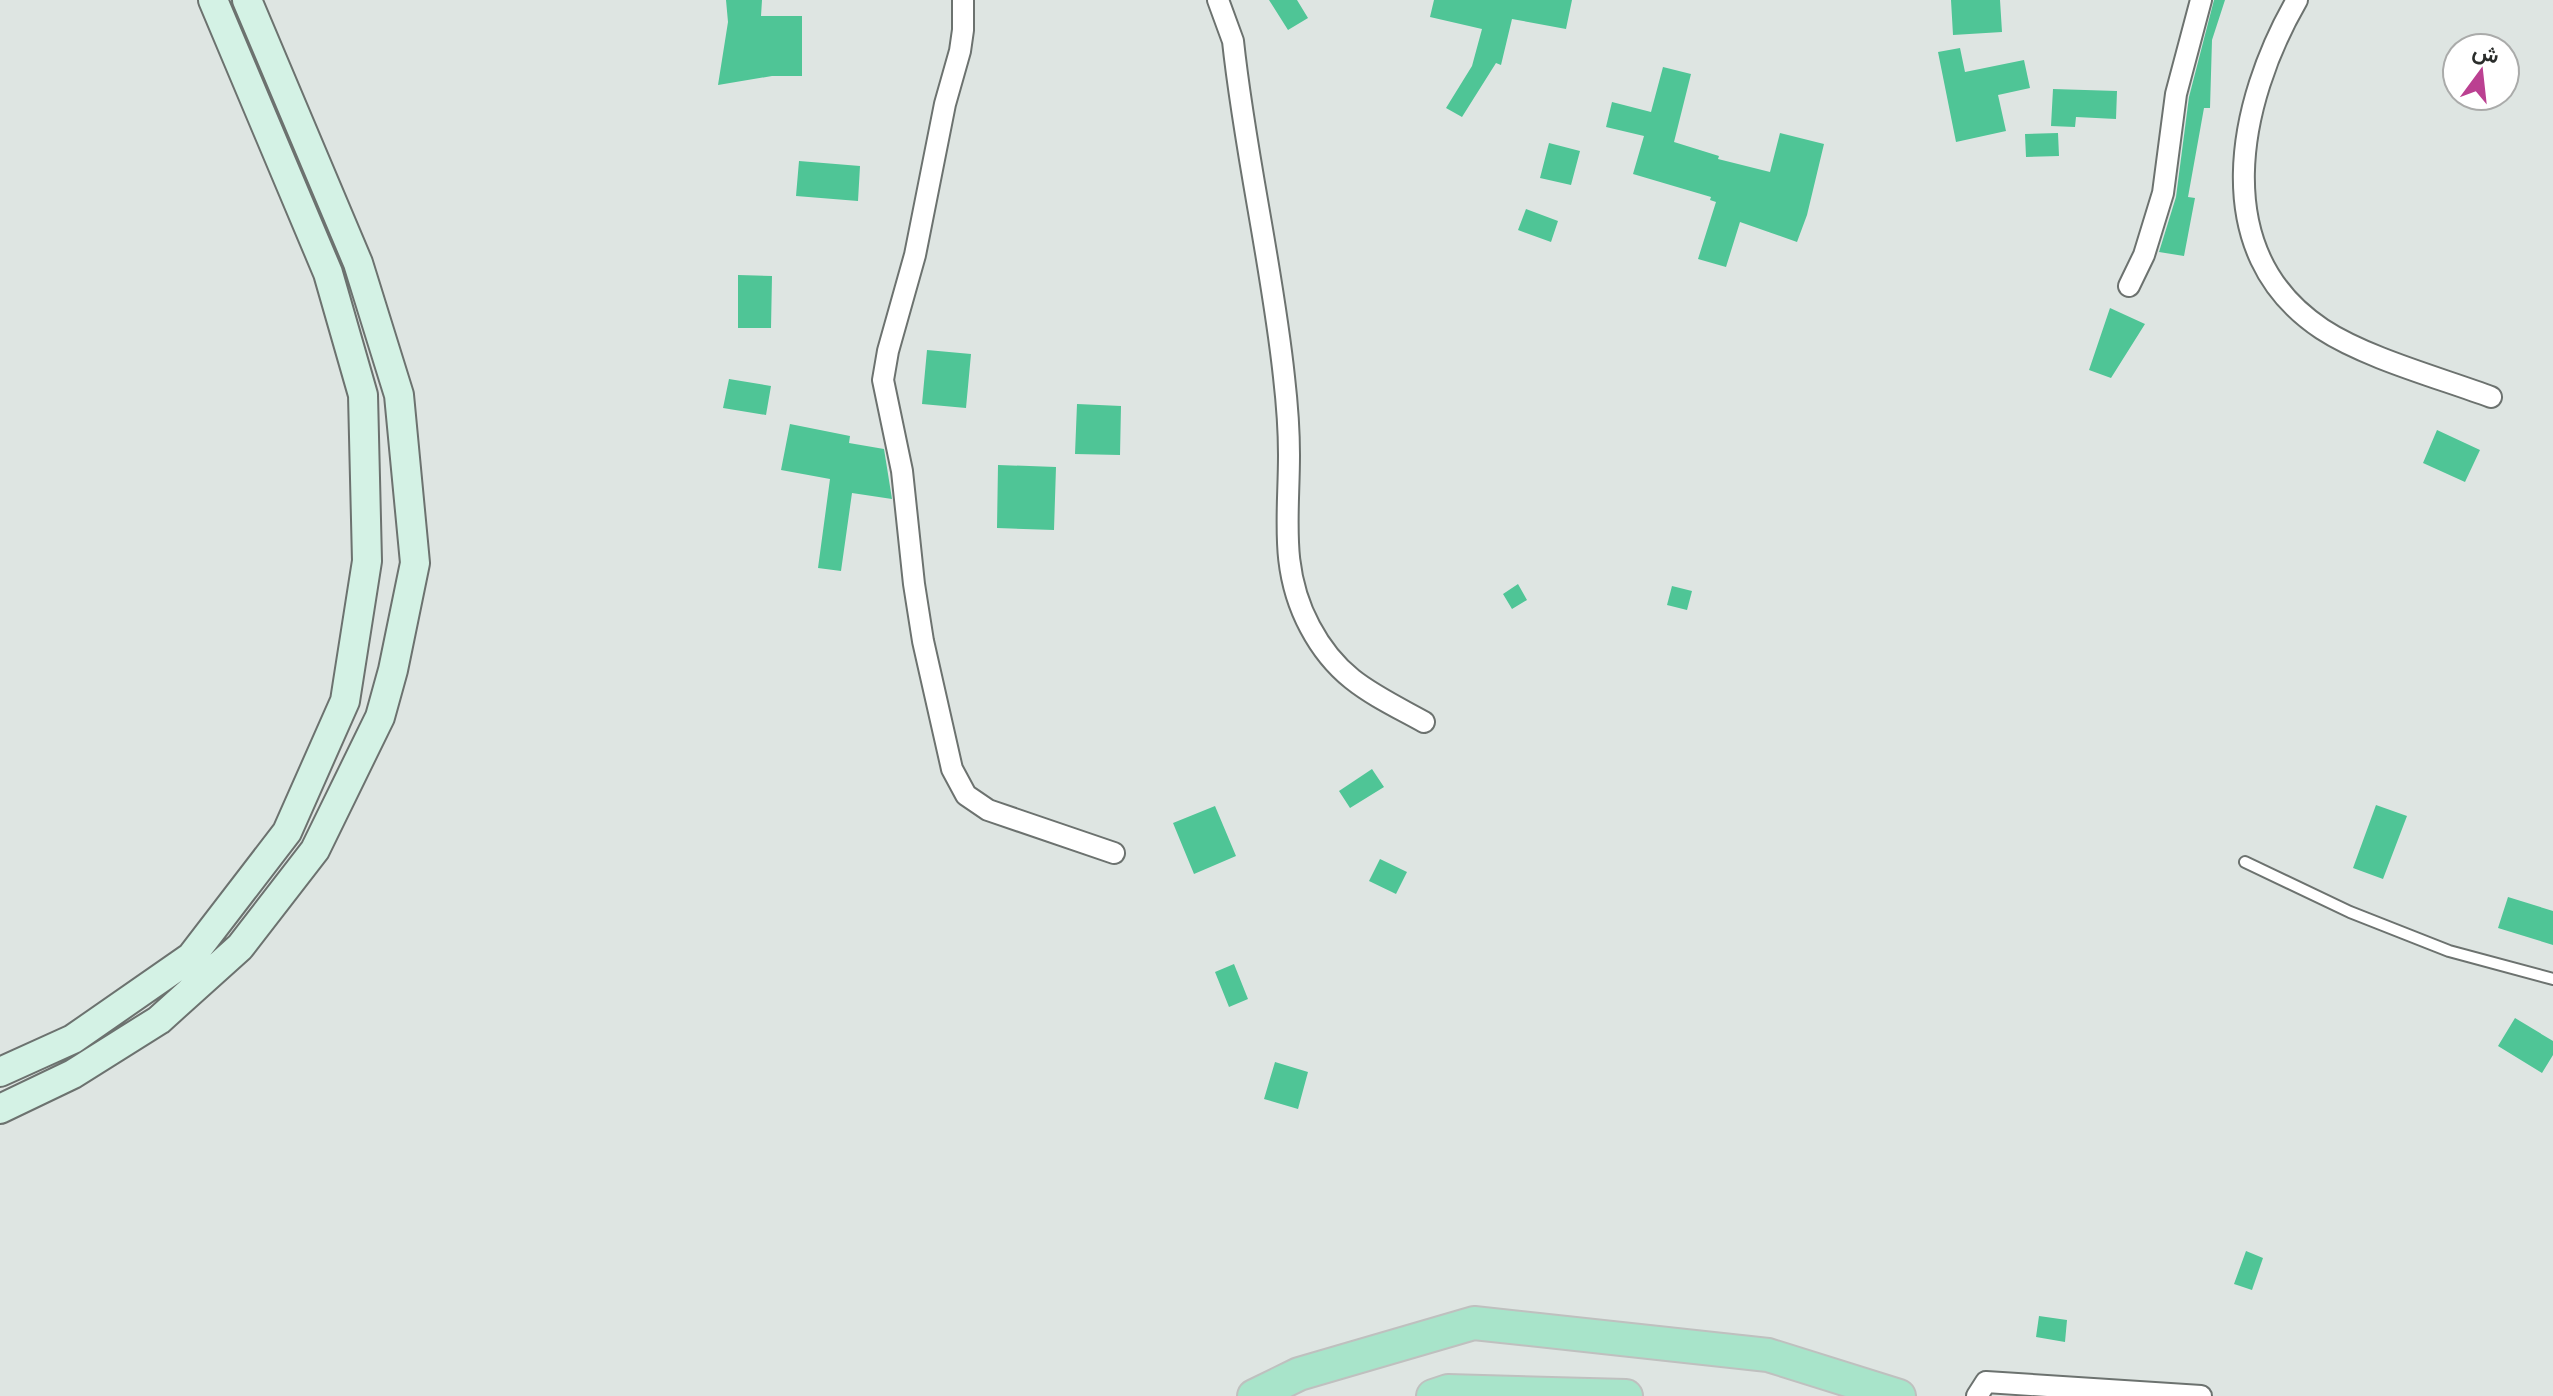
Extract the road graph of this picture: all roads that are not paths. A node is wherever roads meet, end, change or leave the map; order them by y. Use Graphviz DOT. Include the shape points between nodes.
graph roads {
  1 [pos="213,0"];
  2 [pos="247,0"];
  3 [pos="963,0"];
  4 [pos="1218,0"];
  5 [pos="2201,0"];
  6 [pos="2297,0"];
  7 [pos="2129,286"];
  8 [pos="2491,397"];
  9 [pos="351,661"];
  10 [pos="393,670"];
  11 [pos="1424,722"];
  12 [pos="1114,853"];
  13 [pos="2245,862"];
  14 [pos="2553,979"];
  15 [pos="56,1047"];
  16 [pos="0,1072"];
  17 [pos="73,1074"];
  18 [pos="0,1109"];
  19 [pos="1254,1396"];
  20 [pos="1433,1396"];
  21 [pos="1626,1396"];
  22 [pos="1899,1396"];
  23 [pos="1977,1396"];
  24 [pos="2201,1396"];
  1 -- 9 [label="main road" via="328,273 363,395 367,561"];
  2 -- 10 [label="main road" via="358,263 399,395 415,563"];
  3 -- 12 [label="street" via="960,51 883,380 899,446 923,641 952,769 966,795 988,810"];
  4 -- 11 [label="street" via="1233,41 1284,373 1289,454 1286,543 1292,581 1308,625 1333,664 1366,690"];
  5 -- 7 [label="street" via="2176,94 2156,222"];
  6 -- 8 [label="street" via="2263,74 2244,156 2244,206 2258,253 2284,295 2320,328 2363,350"];
  9 -- 10 [label="main road"];
  9 -- 15 [label="main road" via="345,701 278,845 191,957"];
  10 -- 17 [label="main road" via="380,717 315,850 240,947 159,1020"];
  13 -- 14 [label="lane" via="2449,951"];
  15 -- 16 [label="main road"];
  15 -- 17 [label="main road"];
  17 -- 18 [label="main road"];
  19 -- 22 [label="main road" via="1299,1374 1474,1323 1768,1355"];
  20 -- 21 [label="main road" via="1448,1391"];
  23 -- 24 [label="street" via="1986,1382"];
}
